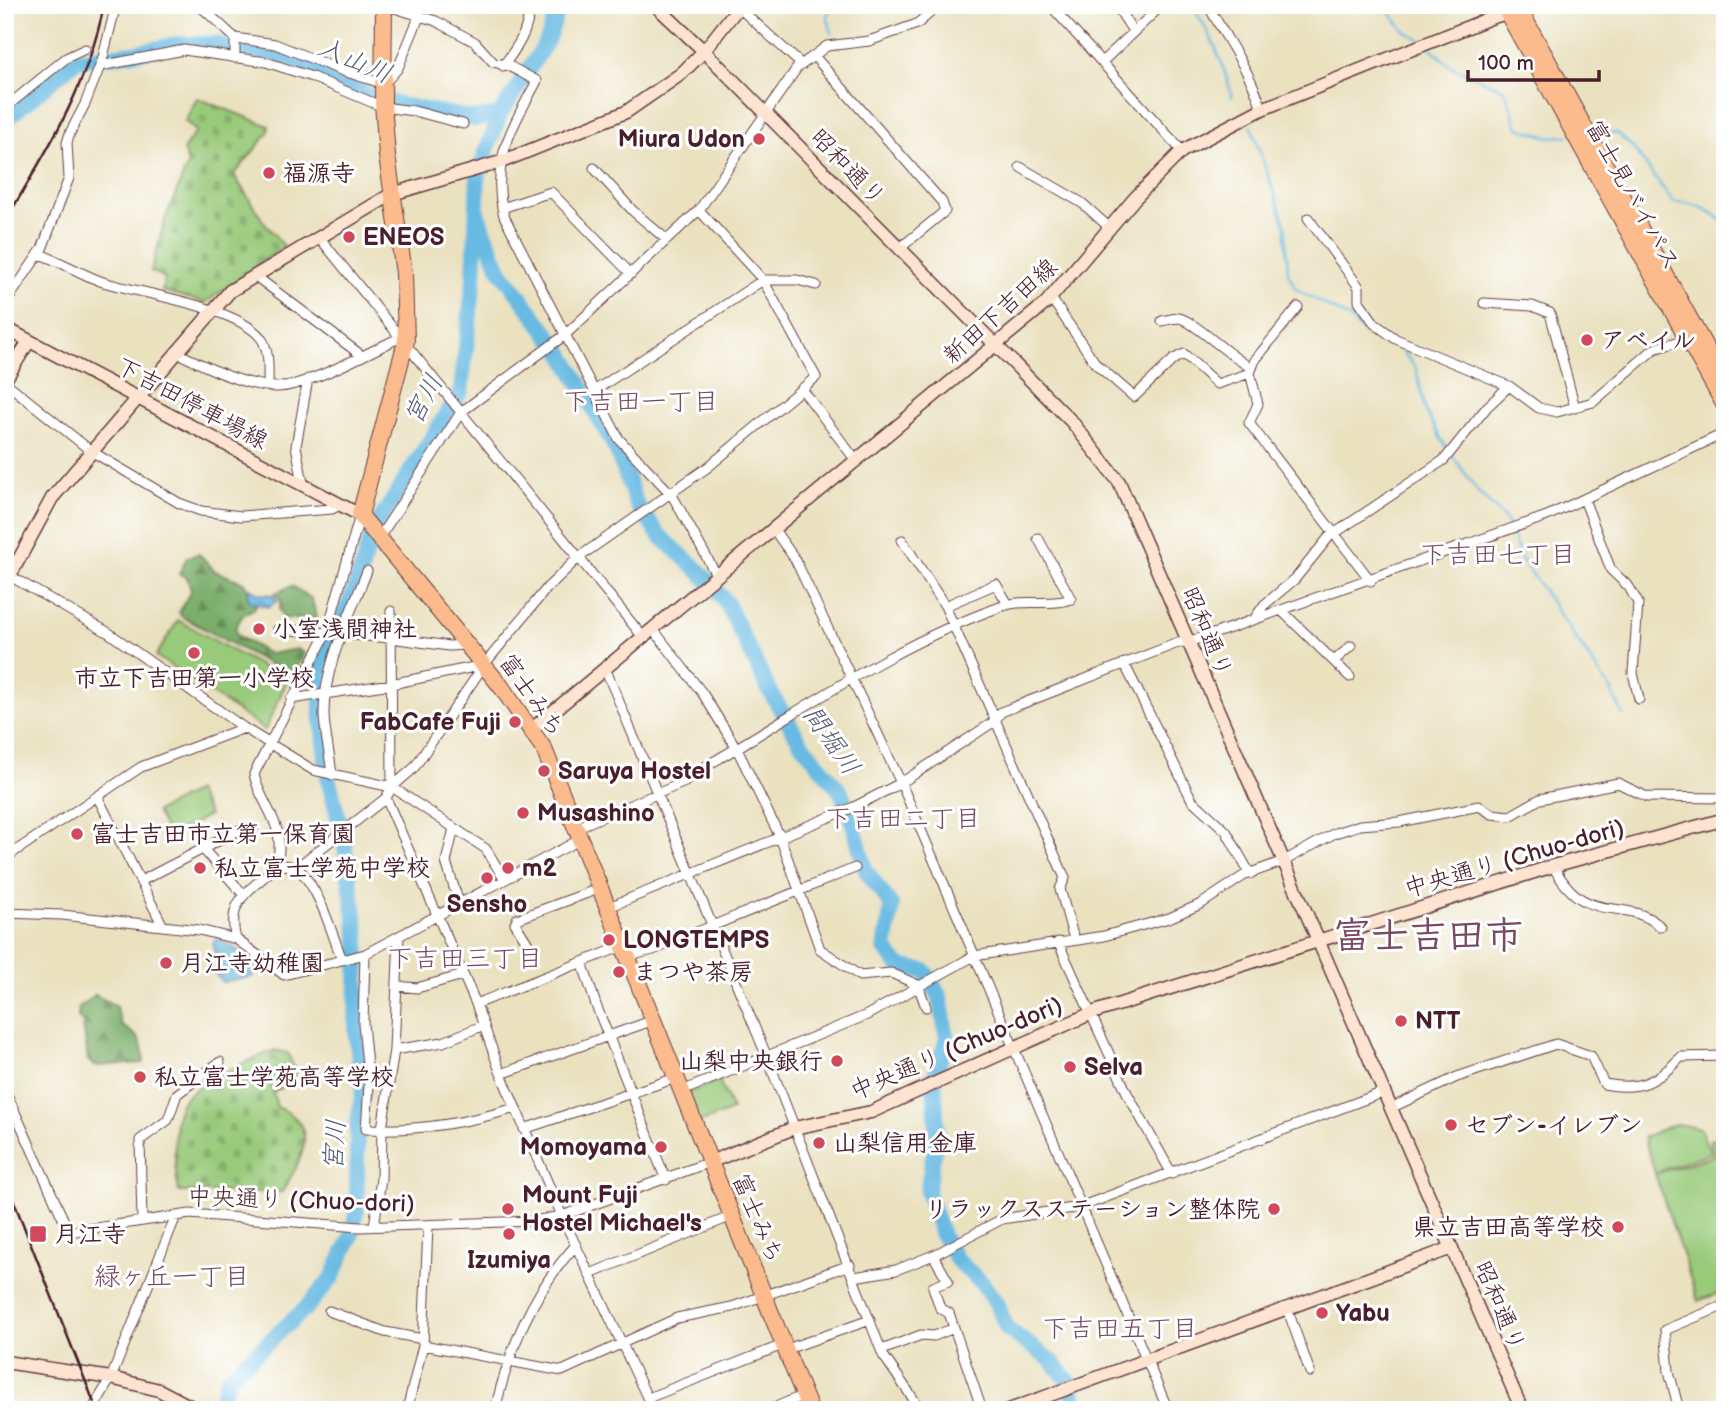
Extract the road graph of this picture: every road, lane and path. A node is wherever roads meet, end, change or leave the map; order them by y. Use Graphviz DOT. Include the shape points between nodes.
graph roads {
  1 [pos="116,5"];
  2 [pos="200,5"];
  3 [pos="384,5"];
  4 [pos="530,5"];
  5 [pos="655,5"];
  6 [pos="940,5"];
  7 [pos="1050,5"];
  8 [pos="1116,5"];
  9 [pos="1162,5"];
  10 [pos="1208,5"];
  11 [pos="1537,5"];
  12 [pos="738,6"];
  13 [pos="1512,8"];
  14 [pos="419,17"];
  15 [pos="1133,31"];
  16 [pos="235,40"];
  17 [pos="85,49"];
  18 [pos="704,51"];
  19 [pos="814,56"];
  20 [pos="235,57"];
  21 [pos="1102,62"];
  22 [pos="101,64"];
  23 [pos="802,65"];
  24 [pos="506,66"];
  25 [pos="383,95"];
  26 [pos="5,108"];
  27 [pos="1262,109"];
  28 [pos="766,114"];
  29 [pos="463,124"];
  30 [pos="1581,134"];
  31 [pos="1182,151"];
  32 [pos="501,162"];
  33 [pos="1020,167"];
  34 [pos="594,168"];
  35 [pos="392,194"];
  36 [pos="502,208"];
  37 [pos="699,210"];
  38 [pos="1308,218"];
  39 [pos="1110,228"];
  40 [pos="319,237"];
  41 [pos="667,240"];
  42 [pos="899,249"];
  43 [pos="39,254"];
  44 [pos="631,274"];
  45 [pos="254,275"];
  46 [pos="763,281"];
  47 [pos="816,285"];
  48 [pos="1051,298"];
  49 [pos="1484,303"];
  50 [pos="5,304"];
  51 [pos="1298,307"];
  52 [pos="210,311"];
  53 [pos="1162,321"];
  54 [pos="5,328"];
  55 [pos="562,337"];
  56 [pos="404,339"];
  57 [pos="1686,339"];
  58 [pos="29,341"];
  59 [pos="996,346"];
  60 [pos="175,352"];
  61 [pos="360,355"];
  62 [pos="1251,371"];
  63 [pos="308,379"];
  64 [pos="5,381"];
  65 [pos="1725,383"];
  66 [pos="268,386"];
  67 [pos="1509,386"];
  68 [pos="802,389"];
  69 [pos="594,391"];
  70 [pos="137,397"];
  71 [pos="1725,406"];
  72 [pos="1575,408"];
  73 [pos="460,411"];
  74 [pos="1725,433"];
  75 [pos="91,452"];
  76 [pos="856,462"];
  77 [pos="303,483"];
  78 [pos="672,495"];
  79 [pos="1584,499"];
  80 [pos="341,505"];
  81 [pos="363,518"];
  82 [pos="774,530"];
  83 [pos="1334,534"];
  84 [pos="378,536"];
  85 [pos="1038,538"];
  86 [pos="902,540"];
  87 [pos="579,557"];
  88 [pos="367,571"];
  89 [pos="713,579"];
  90 [pos="8,581"];
  91 [pos="1371,581"];
  92 [pos="1008,604"];
  93 [pos="945,606"];
  94 [pos="391,611"];
  95 [pos="1282,611"];
  96 [pos="1255,618"];
  97 [pos="954,626"];
  98 [pos="278,629"];
  99 [pos="327,632"];
  100 [pos="343,633"];
  101 [pos="648,633"];
  102 [pos="391,638"];
  103 [pos="1187,640"];
  104 [pos="467,645"];
  105 [pos="1351,646"];
  106 [pos="1334,661"];
  107 [pos="1124,663"];
  108 [pos="484,665"];
  109 [pos="605,668"];
  110 [pos="1350,677"];
  111 [pos="852,679"];
  112 [pos="391,684"];
  113 [pos="326,694"];
  114 [pos="291,699"];
  115 [pos="1639,699"];
  116 [pos="995,721"];
  117 [pos="244,728"];
  118 [pos="532,729"];
  119 [pos="268,743"];
  120 [pos="737,749"];
  121 [pos="332,775"];
  122 [pos="901,783"];
  123 [pos="392,787"];
  124 [pos="660,795"];
  125 [pos="97,798"];
  126 [pos="386,798"];
  127 [pos="1725,798"];
  128 [pos="1725,819"];
  129 [pos="454,828"];
  130 [pos="253,829"];
  131 [pos="580,833"];
  132 [pos="780,837"];
  133 [pos="203,849"];
  134 [pos="5,858"];
  135 [pos="1284,861"];
  136 [pos="275,864"];
  137 [pos="1553,866"];
  138 [pos="297,867"];
  139 [pos="855,868"];
  140 [pos="1250,874"];
  141 [pos="692,875"];
  142 [pos="504,880"];
  143 [pos="141,881"];
  144 [pos="601,888"];
  145 [pos="798,892"];
  146 [pos="243,894"];
  147 [pos="459,903"];
  148 [pos="608,907"];
  149 [pos="5,913"];
  150 [pos="436,914"];
  151 [pos="163,926"];
  152 [pos="711,926"];
  153 [pos="1661,927"];
  154 [pos="399,936"];
  155 [pos="236,939"];
  156 [pos="1074,939"];
  157 [pos="1317,939"];
  158 [pos="1058,942"];
  159 [pos="528,944"];
  160 [pos="625,951"];
  161 [pos="364,954"];
  162 [pos="974,956"];
  163 [pos="346,959"];
  164 [pos="582,962"];
  165 [pos="463,975"];
  166 [pos="918,985"];
  167 [pos="397,986"];
  168 [pos="476,1004"];
  169 [pos="926,1007"];
  170 [pos="1091,1013"];
  171 [pos="654,1020"];
  172 [pos="484,1026"];
  173 [pos="608,1036"];
  174 [pos="1014,1047"];
  175 [pos="394,1050"];
  176 [pos="767,1056"];
  177 [pos="1725,1056"];
  178 [pos="220,1062"];
  179 [pos="501,1074"];
  180 [pos="679,1084"];
  181 [pos="5,1090"];
  182 [pos="1384,1092"];
  183 [pos="631,1094"];
  184 [pos="515,1108"];
  185 [pos="1391,1108"];
  186 [pos="794,1128"];
  187 [pos="382,1129"];
  188 [pos="524,1129"];
  189 [pos="710,1162"];
  190 [pos="1172,1174"];
  191 [pos="666,1180"];
  192 [pos="1080,1207"];
  193 [pos="176,1216"];
  194 [pos="562,1216"];
  195 [pos="732,1216"];
  196 [pos="142,1220"];
  197 [pos="374,1226"];
  198 [pos="428,1226"];
  199 [pos="576,1245"];
  200 [pos="1452,1248"];
  201 [pos="934,1254"];
  202 [pos="850,1265"];
  203 [pos="590,1274"];
  204 [pos="854,1278"];
  205 [pos="766,1295"];
  206 [pos="1725,1306"];
  207 [pos="1287,1308"];
  208 [pos="329,1311"];
  209 [pos="870,1320"];
  210 [pos="954,1328"];
  211 [pos="423,1342"];
  212 [pos="623,1343"];
  213 [pos="786,1347"];
  214 [pos="882,1350"];
  215 [pos="508,1361"];
  216 [pos="1148,1361"];
  217 [pos="5,1362"];
  218 [pos="1310,1373"];
  219 [pos="111,1378"];
  220 [pos="648,1398"];
  221 [pos="99,1399"];
  222 [pos="807,1403"];
  223 [pos="92,1410"];
  224 [pos="104,1410"];
  225 [pos="197,1410"];
  226 [pos="407,1410"];
  227 [pos="495,1410"];
  228 [pos="653,1410"];
  229 [pos="769,1410"];
  230 [pos="920,1410"];
  231 [pos="982,1410"];
  232 [pos="1009,1410"];
  233 [pos="1168,1410"];
  234 [pos="1522,1410"];
  235 [pos="1679,1410"];
  1 -- 22 [label="street"];
  2 -- 16 [label="street"];
  3 -- 14 [label="street"];
  3 -- 25 [label="highway"];
  4 -- 24 [label="street" via="529,26"];
  5 -- 18 [label="street, 昭和通り"];
  6 -- 19 [label="street" via="917,23 869,41 827,46"];
  7 -- 21 [label="street"];
  8 -- 15 [label="street"];
  9 -- 15 [label="street"];
  10 -- 27 [label="street" via="1245,64"];
  11 -- 13 [label="street, 新田下吉田線"];
  12 -- 18 [label="street"];
  12 -- 23 [label="street"];
  13 -- 27 [label="street, 新田下吉田線"];
  13 -- 30 [label="highway, 富士見バイパス"];
  14 -- 24 [label="street" via="436,21 475,43 493,62"];
  14 -- 25 [label="street"];
  15 -- 21 [label="street"];
  16 -- 20 [label="street"];
  16 -- 25 [label="street" via="275,44 342,71"];
  17 -- 26 [label="street" via="66,58"];
  18 -- 28 [label="street, 昭和通り"];
  18 -- 32 [label="street" via="681,74 626,112"];
  19 -- 23 [label="street"];
  19 -- 42 [label="street" via="942,202 945,211"];
  20 -- 22 [label="street" via="184,50"];
  20 -- 25 [label="street"];
  21 -- 31 [label="street"];
  22 -- 43 [label="street" via="70,133 69,178"];
  23 -- 28 [label="street"];
  24 -- 32 [label="street" via="537,81 504,144"];
  25 -- 29 [label="street" via="414,111"];
  25 -- 35 [label="highway"];
  27 -- 31 [label="street, 新田下吉田線"];
  28 -- 37 [label="street"];
  28 -- 42 [label="street, 昭和通り"];
  30 -- 57 [label="highway, 富士見バイパス"];
  30 -- 65 [label="highway, 富士見バイパス"];
  31 -- 39 [label="street, 新田下吉田線"];
  32 -- 35 [label="street"];
  32 -- 36 [label="street" via="498,192"];
  33 -- 39 [label="street" via="1082,203"];
  34 -- 41 [label="street"];
  35 -- 40 [label="street"];
  35 -- 56 [label="highway" via="404,273"];
  36 -- 44 [label="street" via="551,192"];
  36 -- 55 [label="street"];
  37 -- 41 [label="street"];
  37 -- 46 [label="street"];
  38 -- 67 [label="street" via="1359,287 1359,301 1375,324 1396,339"];
  39 -- 48 [label="street, 新田下吉田線"];
  40 -- 45 [label="street"];
  40 -- 56 [label="street"];
  41 -- 44 [label="street"];
  42 -- 59 [label="street, 昭和通り"];
  43 -- 50 [label="street"];
  43 -- 52 [label="street" via="102,281"];
  44 -- 55 [label="street"];
  45 -- 52 [label="street"];
  45 -- 61 [label="street"];
  46 -- 47 [label="street" via="797,280"];
  46 -- 68 [label="street" via="816,377"];
  46 -- 69 [label="street"];
  48 -- 59 [label="street, 新田下吉田線"];
  48 -- 62 [label="street" via="1096,365 1135,397 1184,354 1217,384"];
  49 -- 72 [label="street" via="1532,306 1550,313"];
  51 -- 62 [label="street" via="1261,348"];
  52 -- 60 [label="street"];
  52 -- 66 [label="street" via="239,321 261,338 267,353"];
  53 -- 62 [label="street" via="1180,318 1190,322"];
  54 -- 58 [label="street, 下吉田停車場線"];
  55 -- 69 [label="street"];
  55 -- 73 [label="street"];
  56 -- 61 [label="street"];
  56 -- 73 [label="street"];
  56 -- 81 [label="highway"];
  57 -- 71 [label="highway, 富士見バイパス"];
  57 -- 72 [label="street" via="1654,349 1593,402"];
  58 -- 64 [label="street"];
  58 -- 70 [label="street, 下吉田停車場線"];
  59 -- 76 [label="street, 新田下吉田線"];
  59 -- 103 [label="street, 昭和通り" via="1107,464 1128,500"];
  60 -- 66 [label="street" via="232,378"];
  60 -- 70 [label="street"];
  61 -- 63 [label="street"];
  62 -- 83 [label="street" via="1258,404 1249,423"];
  63 -- 66 [label="street"];
  63 -- 77 [label="street" via="296,446"];
  64 -- 75 [label="street"];
  67 -- 72 [label="street" via="1539,408 1558,412"];
  67 -- 83 [label="street" via="1444,460"];
  68 -- 76 [label="street"];
  68 -- 78 [label="street"];
  69 -- 78 [label="street" via="619,439"];
  70 -- 75 [label="street"];
  70 -- 77 [label="street, 下吉田停車場線"];
  73 -- 84 [label="street"];
  73 -- 87 [label="street"];
  74 -- 79 [label="street"];
  75 -- 80 [label="street" via="178,503 201,511 241,516"];
  75 -- 90 [label="street" via="52,498"];
  76 -- 82 [label="street, 新田下吉田線"];
  77 -- 80 [label="street, 下吉田停車場線"];
  78 -- 87 [label="street"];
  78 -- 89 [label="street"];
  79 -- 91 [label="street"];
  79 -- 115 [label="street" via="1611,570 1638,603 1633,673"];
  80 -- 81 [label="street, 下吉田停車場線"];
  81 -- 84 [label="highway, 富士みち"];
  81 -- 99 [label="street"];
  82 -- 89 [label="street, 新田下吉田線"];
  82 -- 111 [label="street" via="795,559"];
  83 -- 91 [label="street"];
  83 -- 96 [label="street"];
  84 -- 104 [label="highway, 富士みち"];
  85 -- 92 [label="street" via="1071,599 1059,604"];
  86 -- 93 [label="street"];
  87 -- 101 [label="street"];
  87 -- 108 [label="street" via="547,588"];
  88 -- 100 [label="street"];
  89 -- 101 [label="street, 新田下吉田線"];
  90 -- 117 [label="street" via="109,634"];
  91 -- 95 [label="street"];
  92 -- 93 [label="street" via="996,584"];
  92 -- 97 [label="street"];
  93 -- 97 [label="street"];
  94 -- 102 [label="street"];
  95 -- 96 [label="street"];
  95 -- 106 [label="street"];
  96 -- 103 [label="street"];
  97 -- 111 [label="street"];
  97 -- 116 [label="street"];
  98 -- 99 [label="street"];
  99 -- 100 [label="street"];
  99 -- 114 [label="street"];
  100 -- 102 [label="street"];
  100 -- 113 [label="street"];
  101 -- 109 [label="street, 新田下吉田線"];
  101 -- 120 [label="street" via="703,694"];
  102 -- 104 [label="street"];
  102 -- 112 [label="street"];
  103 -- 107 [label="street"];
  103 -- 135 [label="street, 昭和通り"];
  104 -- 108 [label="highway, 富士みち"];
  105 -- 106 [label="street"];
  106 -- 110 [label="street"];
  107 -- 116 [label="street" via="1001,712"];
  107 -- 140 [label="street" via="1192,800 1226,831"];
  108 -- 112 [label="street"];
  108 -- 118 [label="highway, 富士みち"];
  108 -- 123 [label="street" via="414,768"];
  109 -- 118 [label="street, 新田下吉田線"];
  109 -- 124 [label="street"];
  111 -- 120 [label="street"];
  111 -- 122 [label="street"];
  112 -- 113 [label="street"];
  112 -- 123 [label="street"];
  113 -- 114 [label="street"];
  113 -- 121 [label="street"];
  114 -- 119 [label="street"];
  116 -- 122 [label="street"];
  116 -- 156 [label="street" via="1065,878 1060,889"];
  117 -- 119 [label="street"];
  117 -- 125 [label="street" via="141,767"];
  118 -- 131 [label="highway, 富士みち"];
  119 -- 121 [label="street" via="313,770"];
  119 -- 136 [label="street" via="254,774 273,813 279,845"];
  120 -- 124 [label="street"];
  120 -- 132 [label="street"];
  121 -- 123 [label="street"];
  122 -- 132 [label="street"];
  122 -- 162 [label="street"];
  123 -- 126 [label="street"];
  123 -- 129 [label="street"];
  124 -- 131 [label="street"];
  124 -- 141 [label="street"];
  125 -- 134 [label="street"];
  125 -- 143 [label="street"];
  126 -- 138 [label="street"];
  126 -- 150 [label="street"];
  127 -- 135 [label="street" via="1647,797 1618,783 1540,799 1510,816 1492,814 1479,806 1360,825 1322,838"];
  128 -- 137 [label="street, 中央通り (Chuo-dori)"];
  129 -- 142 [label="street" via="486,849"];
  129 -- 147 [label="street" via="446,862"];
  130 -- 133 [label="street" via="243,828"];
  131 -- 142 [label="street"];
  131 -- 144 [label="highway, 富士みち"];
  132 -- 141 [label="street"];
  132 -- 145 [label="street"];
  133 -- 143 [label="street"];
  133 -- 146 [label="street"];
  135 -- 140 [label="street"];
  135 -- 157 [label="street, 昭和通り"];
  136 -- 138 [label="street"];
  136 -- 146 [label="street"];
  137 -- 153 [label="street" via="1574,897 1651,919"];
  137 -- 157 [label="street, 中央通り (Chuo-dori)"];
  138 -- 163 [label="street" via="317,897"];
  139 -- 145 [label="street"];
  140 -- 156 [label="street" via="1169,918 1104,936"];
  141 -- 148 [label="street"];
  141 -- 152 [label="street"];
  142 -- 147 [label="street"];
  143 -- 151 [label="street"];
  144 -- 148 [label="highway, 富士みち"];
  144 -- 159 [label="street" via="517,919"];
  145 -- 152 [label="street"];
  145 -- 166 [label="street" via="820,949 860,976 891,973"];
  146 -- 155 [label="street" via="233,928"];
  147 -- 150 [label="street"];
  148 -- 160 [label="highway, 富士みち"];
  149 -- 151 [label="street"];
  150 -- 154 [label="street"];
  150 -- 165 [label="street"];
  151 -- 155 [label="street"];
  152 -- 160 [label="street" via="653,950"];
  152 -- 176 [label="street"];
  154 -- 161 [label="street"];
  154 -- 167 [label="street"];
  155 -- 163 [label="street" via="284,975"];
  156 -- 158 [label="street"];
  157 -- 170 [label="street, 中央通り (Chuo-dori)"];
  157 -- 182 [label="street, 昭和通り"];
  158 -- 162 [label="street"];
  158 -- 170 [label="street"];
  160 -- 164 [label="street"];
  160 -- 171 [label="highway, 富士みち"];
  161 -- 163 [label="street"];
  161 -- 187 [label="street" via="363,1024 369,1085 366,1129"];
  162 -- 166 [label="street"];
  162 -- 174 [label="street"];
  164 -- 168 [label="street"];
  164 -- 173 [label="street"];
  165 -- 167 [label="street" via="417,988"];
  165 -- 168 [label="street"];
  166 -- 169 [label="street"];
  166 -- 176 [label="street" via="867,1015"];
  167 -- 175 [label="street"];
  168 -- 172 [label="street"];
  170 -- 174 [label="street, 中央通り (Chuo-dori)"];
  170 -- 190 [label="street" via="1128,1095"];
  171 -- 173 [label="street"];
  171 -- 180 [label="highway, 富士みち"];
  172 -- 175 [label="street" via="443,1042"];
  172 -- 179 [label="street"];
  173 -- 179 [label="street"];
  173 -- 183 [label="street"];
  174 -- 186 [label="street, 中央通り (Chuo-dori)" via="871,1112"];
  174 -- 192 [label="street"];
  175 -- 187 [label="street"];
  176 -- 180 [label="street"];
  176 -- 186 [label="street"];
  177 -- 185 [label="street" via="1681,1057 1661,1078 1625,1088 1604,1084 1591,1056 1556,1044 1457,1077"];
  178 -- 196 [label="street" via="177,1094 167,1120 140,1140"];
  179 -- 184 [label="street"];
  180 -- 183 [label="street"];
  180 -- 189 [label="highway, 富士みち"];
  181 -- 196 [label="street, 中央通り (Chuo-dori)" via="69,1232"];
  182 -- 185 [label="street, 昭和通り"];
  182 -- 190 [label="street"];
  183 -- 188 [label="street"];
  183 -- 191 [label="street"];
  184 -- 187 [label="street" via="464,1122"];
  184 -- 188 [label="street"];
  185 -- 200 [label="street, 昭和通り"];
  186 -- 189 [label="street, 中央通り (Chuo-dori)"];
  186 -- 202 [label="street"];
  187 -- 197 [label="street"];
  188 -- 194 [label="street"];
  189 -- 191 [label="street, 中央通り (Chuo-dori)"];
  189 -- 195 [label="highway, 富士みち"];
  190 -- 192 [label="street"];
  191 -- 194 [label="street, 中央通り (Chuo-dori)"];
  192 -- 201 [label="street" via="1002,1219"];
  192 -- 216 [label="street"];
  193 -- 196 [label="street, 中央通り (Chuo-dori)"];
  193 -- 197 [label="street, 中央通り (Chuo-dori)" via="216,1214 282,1224"];
  193 -- 219 [label="street"];
  194 -- 198 [label="street, 中央通り (Chuo-dori)" via="493,1225"];
  194 -- 199 [label="street"];
  195 -- 203 [label="street"];
  195 -- 205 [label="highway, 富士みち"];
  197 -- 198 [label="street, 中央通り (Chuo-dori)"];
  198 -- 211 [label="street"];
  199 -- 203 [label="street"];
  199 -- 215 [label="street" via="552,1271 525,1316"];
  200 -- 207 [label="street"];
  200 -- 234 [label="street, 昭和通り"];
  201 -- 204 [label="street" via="896,1270"];
  201 -- 210 [label="street" via="948,1281 933,1287"];
  202 -- 204 [label="street"];
  202 -- 205 [label="street"];
  203 -- 212 [label="street"];
  204 -- 209 [label="street"];
  205 -- 212 [label="street" via="677,1318"];
  205 -- 213 [label="highway, 富士みち"];
  206 -- 235 [label="street" via="1665,1330"];
  207 -- 216 [label="street"];
  207 -- 218 [label="street"];
  208 -- 211 [label="street"];
  209 -- 213 [label="street"];
  209 -- 214 [label="street"];
  210 -- 214 [label="street"];
  210 -- 231 [label="street"];
  211 -- 215 [label="street"];
  211 -- 226 [label="street"];
  212 -- 215 [label="street" via="562,1371"];
  212 -- 220 [label="street"];
  213 -- 220 [label="street"];
  213 -- 222 [label="highway, 富士みち"];
  214 -- 230 [label="street"];
  215 -- 227 [label="street"];
  216 -- 232 [label="street"];
  216 -- 233 [label="street"];
  217 -- 219 [label="street"];
  219 -- 221 [label="street"];
  219 -- 225 [label="street" via="159,1390"];
  220 -- 228 [label="street"];
  221 -- 223 [label="street"];
  221 -- 224 [label="street"];
  222 -- 229 [label="street"];
}
